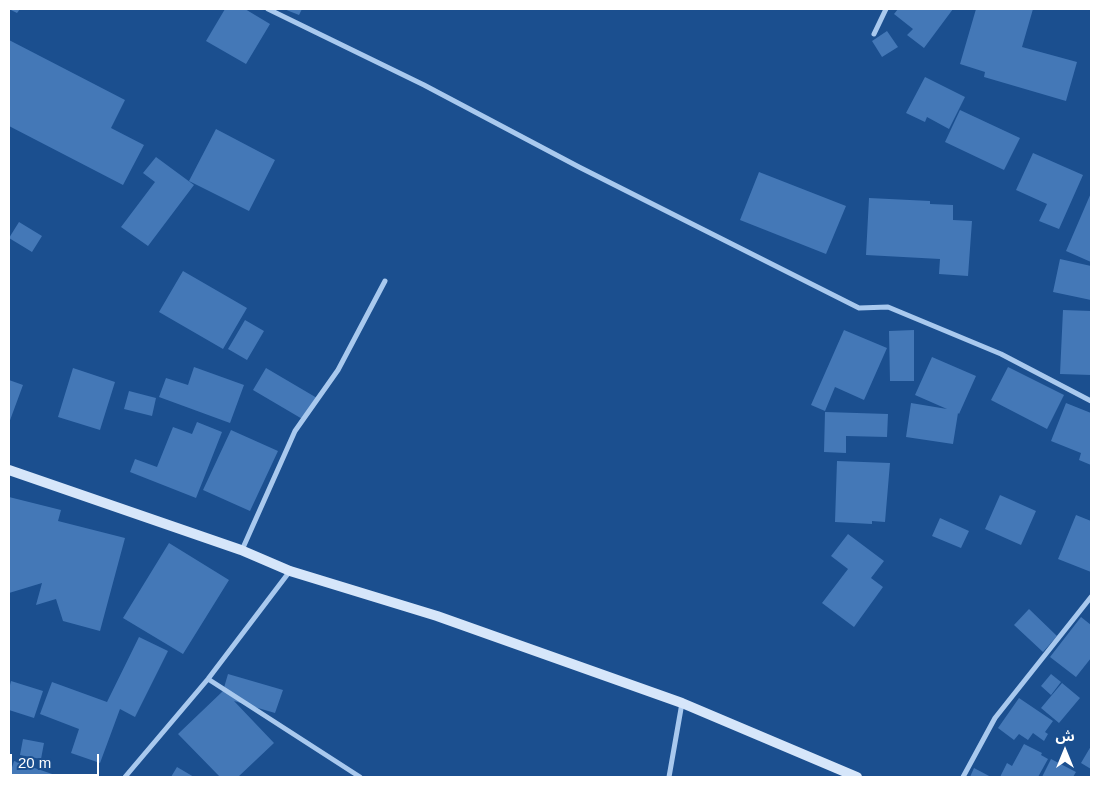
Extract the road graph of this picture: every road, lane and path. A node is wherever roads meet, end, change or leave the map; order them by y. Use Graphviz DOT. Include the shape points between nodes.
graph roads {
  1 [pos="268,9"];
  2 [pos="886,9"];
  3 [pos="874,34"];
  4 [pos="385,282"];
  5 [pos="1091,401"];
  6 [pos="9,470"];
  7 [pos="242,550"];
  8 [pos="290,571"];
  9 [pos="1091,596"];
  10 [pos="208,679"];
  11 [pos="682,702"];
  12 [pos="125,777"];
  13 [pos="360,777"];
  14 [pos="669,777"];
  15 [pos="856,777"];
  16 [pos="964,777"];
  1 -- 5 [label="street" via="424,85 859,308 888,307 1001,354"];
  2 -- 3 [label="street"];
  4 -- 7 [label="street" via="338,370 295,431"];
  6 -- 7 [label="main road"];
  7 -- 8 [label="main road"];
  8 -- 10 [label="street"];
  8 -- 11 [label="main road" via="437,616"];
  9 -- 16 [label="street" via="995,718"];
  10 -- 12 [label="street"];
  10 -- 13 [label="street"];
  11 -- 14 [label="street"];
  11 -- 15 [label="main road"];
}
